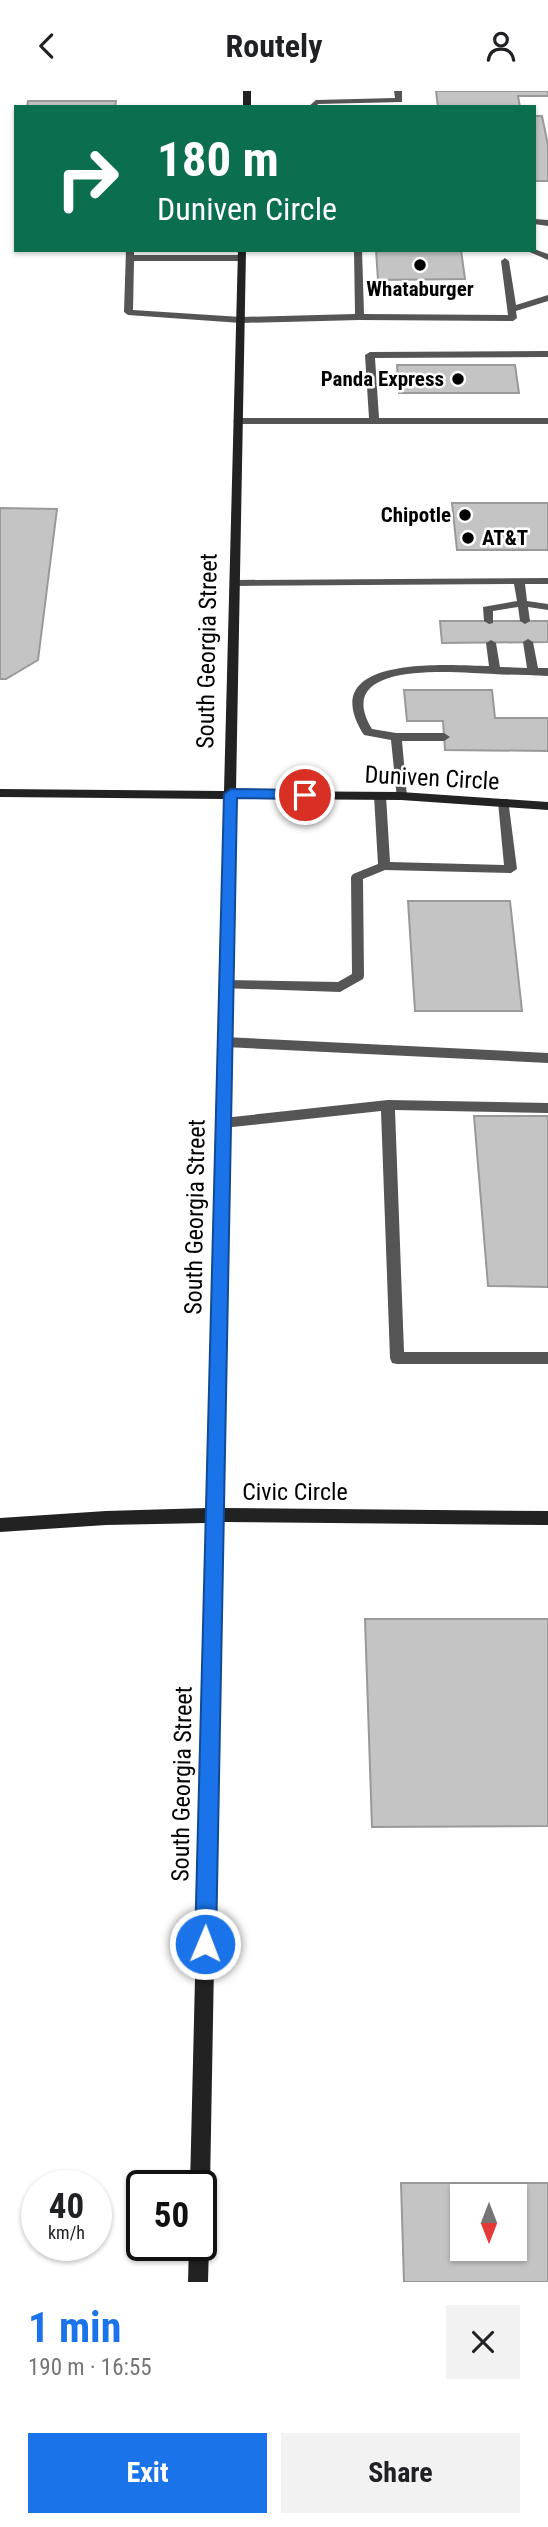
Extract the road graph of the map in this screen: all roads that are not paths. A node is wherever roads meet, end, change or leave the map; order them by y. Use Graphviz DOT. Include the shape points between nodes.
graph roads {
  1 [pos="398,91"];
  2 [pos="314,105"];
  3 [pos="358,252"];
  4 [pos="130,254"];
  5 [pos="242,254"];
  6 [pos="505,261"];
  7 [pos="548,298"];
  8 [pos="512,309"];
  9 [pos="360,317"];
  10 [pos="241,320"];
  11 [pos="548,354"];
  12 [pos="238,421"];
  13 [pos="374,421"];
  14 [pos="548,421"];
  15 [pos="519,581"];
  16 [pos="548,581"];
  17 [pos="235,583"];
  18 [pos="522,603"];
  19 [pos="548,607"];
  20 [pos="489,621"];
  21 [pos="525,621"];
  22 [pos="528,642"];
  23 [pos="491,643"];
  24 [pos="495,671"];
  25 [pos="533,671"];
  26 [pos="548,671"];
  27 [pos="396,737"];
  28 [pos="444,737"];
  29 [pos="0,793"];
  30 [pos="231,794"];
  31 [pos="380,796"];
  32 [pos="401,796"];
  33 [pos="504,802"];
  34 [pos="548,806"];
  35 [pos="384,866"];
  36 [pos="226,985"];
  37 [pos="225,1042"];
  38 [pos="548,1058"];
  39 [pos="388,1105"];
  40 [pos="548,1108"];
  41 [pos="223,1123"];
  42 [pos="548,1358"];
  43 [pos="214,1515"];
  44 [pos="548,1518"];
  45 [pos="0,1525"];
  46 [pos="200,2170"];
  47 [pos="199,2261"];
  48 [pos="198,2282"];
  1 -- 2 [label="street" via="399,100"];
  3 -- 9 [label="street"];
  4 -- 5 [label="street"];
  4 -- 10 [label="street" via="128,312"];
  5 -- 10 [label="main road, South Georgia Street"];
  6 -- 8 [label="street"];
  7 -- 8 [label="street"];
  8 -- 9 [label="street" via="513,318"];
  9 -- 10 [label="street"];
  10 -- 12 [label="main road, South Georgia Street"];
  11 -- 13 [label="street" via="370,355"];
  12 -- 13 [label="street"];
  12 -- 17 [label="main road, South Georgia Street"];
  13 -- 14 [label="street"];
  15 -- 16 [label="street"];
  15 -- 17 [label="street"];
  15 -- 18 [label="street"];
  17 -- 30 [label="main road, South Georgia Street"];
  18 -- 19 [label="street"];
  18 -- 20 [label="street" via="487,610"];
  18 -- 21 [label="street"];
  22 -- 25 [label="street"];
  23 -- 24 [label="street"];
  24 -- 25 [label="street"];
  24 -- 27 [label="street" via="408,671 368,682 356,701 359,719 368,732"];
  25 -- 26 [label="street"];
  27 -- 28 [label="street"];
  27 -- 32 [label="street"];
  29 -- 30 [label="main road, Duniven Circle"];
  30 -- 31 [label="main road, Duniven Circle"];
  30 -- 36 [label="main road, South Georgia Street"];
  31 -- 32 [label="main road, Duniven Circle"];
  31 -- 35 [label="street"];
  32 -- 33 [label="main road, Duniven Circle"];
  33 -- 34 [label="main road, Duniven Circle"];
  33 -- 35 [label="street" via="511,869"];
  35 -- 36 [label="street" via="356,877 358,976 340,987"];
  36 -- 37 [label="main road, South Georgia Street"];
  37 -- 38 [label="street"];
  37 -- 41 [label="main road, South Georgia Street"];
  39 -- 40 [label="street"];
  39 -- 41 [label="street"];
  39 -- 42 [label="street" via="397,1358"];
  41 -- 43 [label="main road, South Georgia Street"];
  43 -- 44 [label="main road, Civic Circle"];
  43 -- 45 [label="main road, Civic Circle"];
  43 -- 46 [label="main road, South Georgia Street"];
  47 -- 48 [label="main road"];
}
